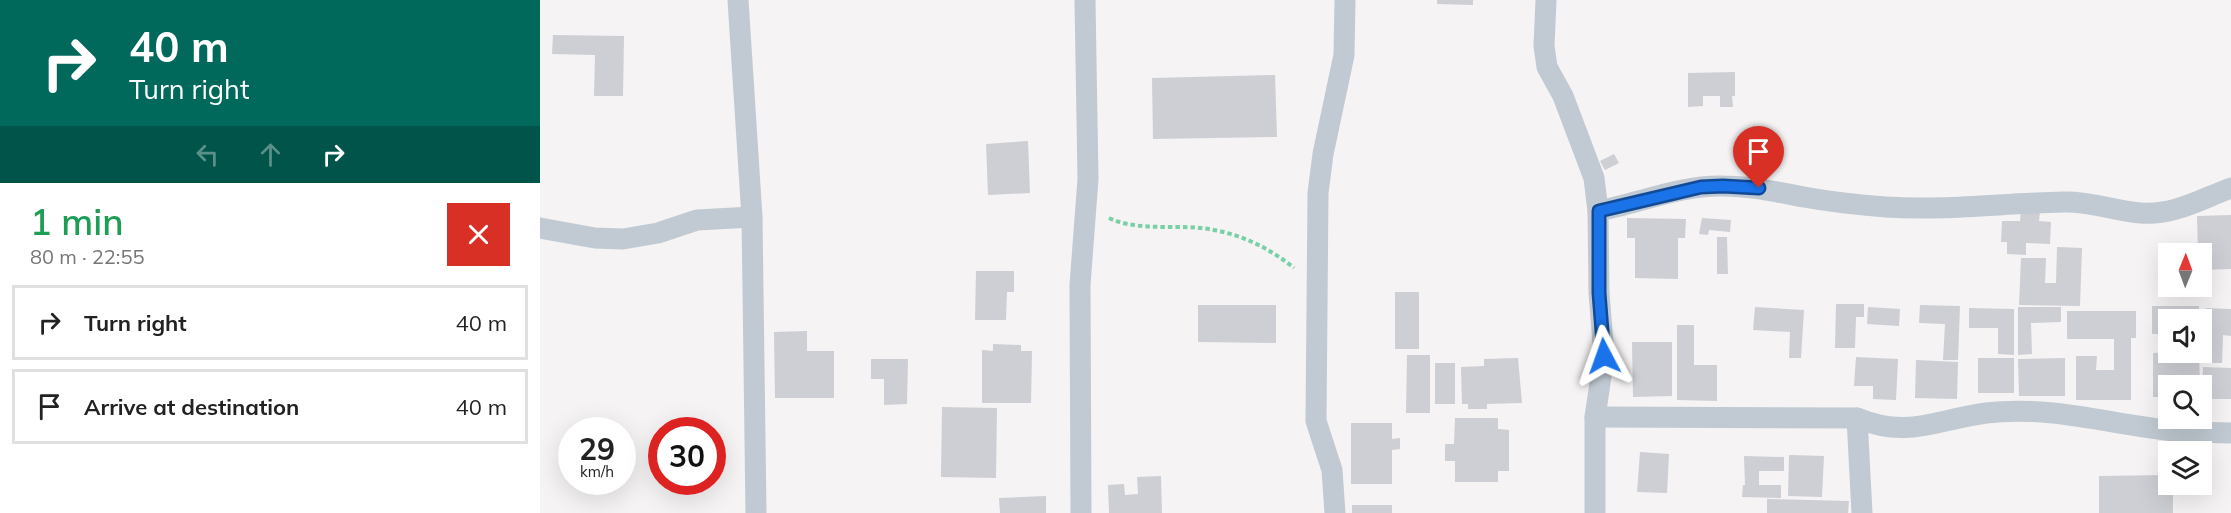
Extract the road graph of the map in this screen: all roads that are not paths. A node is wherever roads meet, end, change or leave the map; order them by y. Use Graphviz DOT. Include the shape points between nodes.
graph roads {
  1 [pos="738,0"];
  2 [pos="1084,0"];
  3 [pos="1346,0"];
  4 [pos="1546,0"];
  5 [pos="2231,188"];
  6 [pos="1599,211"];
  7 [pos="752,217"];
  8 [pos="540,228"];
  9 [pos="1595,417"];
  10 [pos="1857,417"];
  11 [pos="2231,433"];
  12 [pos="756,513"];
  13 [pos="1081,513"];
  14 [pos="1335,513"];
  15 [pos="1595,513"];
  16 [pos="1862,513"];
  1 -- 7 [label="street"];
  2 -- 13 [label="street" via="1087,193 1080,285"];
  3 -- 14 [label="street" via="1344,55 1318,194 1316,421 1332,470"];
  4 -- 6 [label="street" via="1546,67 1563,96 1594,178"];
  5 -- 6 [label="street" via="2157,213 2066,201 1887,207 1723,186 1701,187"];
  6 -- 9 [label="street" via="1604,356"];
  7 -- 8 [label="street" via="697,220 623,239"];
  7 -- 12 [label="street"];
  9 -- 10 [label="street"];
  9 -- 15 [label="street"];
  10 -- 11 [label="street" via="1876,426 1893,428 1987,413 2036,412 2081,415 2177,432"];
  10 -- 16 [label="street"];
}
